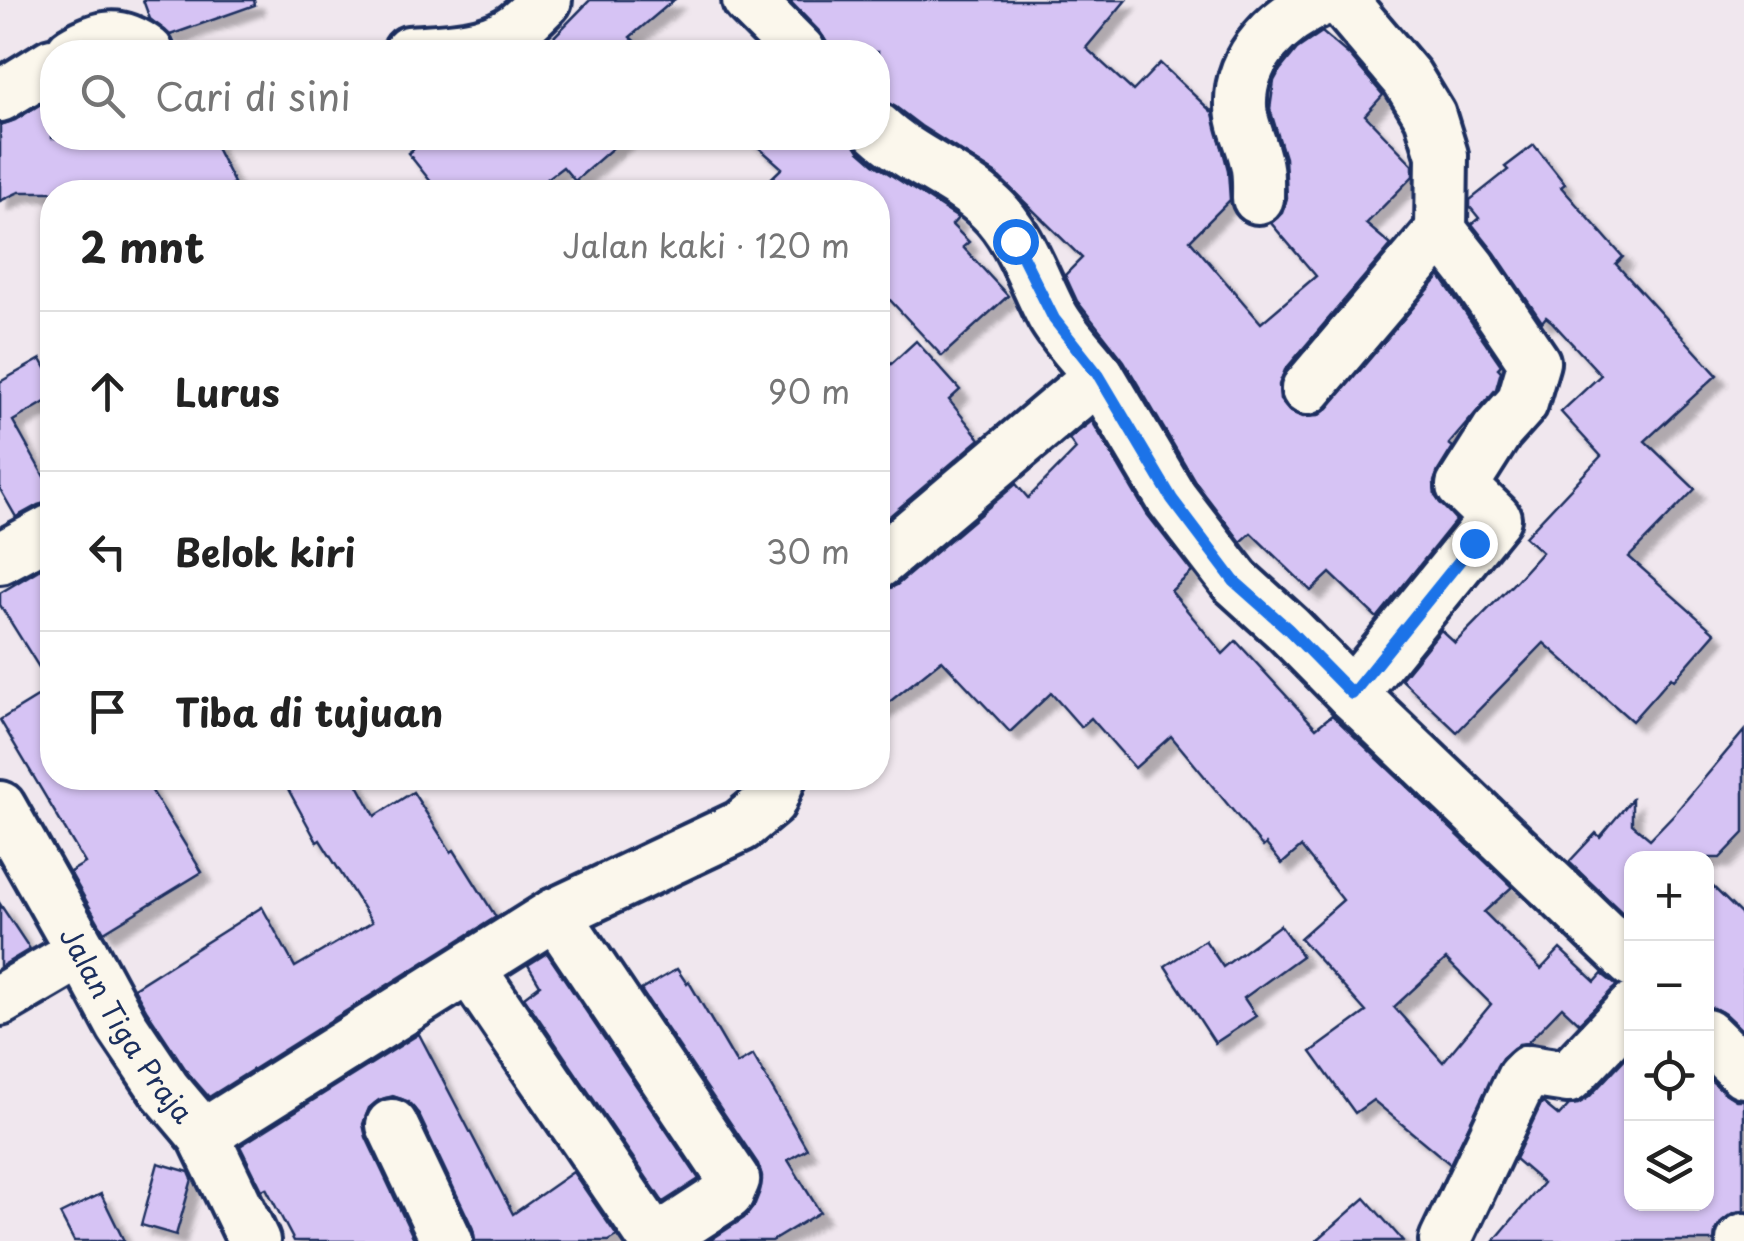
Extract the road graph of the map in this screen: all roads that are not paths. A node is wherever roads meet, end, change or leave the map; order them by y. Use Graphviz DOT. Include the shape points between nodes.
graph roads {
  1 [pos="546,0"];
  2 [pos="748,0"];
  3 [pos="1323,0"];
  4 [pos="1340,0"];
  5 [pos="94,40"];
  6 [pos="124,40"];
  7 [pos="494,40"];
  8 [pos="788,40"];
  9 [pos="40,71"];
  10 [pos="0,96"];
  11 [pos="890,141"];
  12 [pos="1258,198"];
  13 [pos="1442,231"];
  14 [pos="1099,376"];
  15 [pos="1307,389"];
  16 [pos="40,536"];
  17 [pos="890,553"];
  18 [pos="0,558"];
  19 [pos="1352,694"];
  20 [pos="775,790"];
  21 [pos="0,806"];
  22 [pos="555,914"];
  23 [pos="82,952"];
  24 [pos="1624,954"];
  25 [pos="470,969"];
  26 [pos="0,1000"];
  27 [pos="1624,1018"];
  28 [pos="1714,1043"];
  29 [pos="1744,1072"];
  30 [pos="392,1125"];
  31 [pos="203,1135"];
  32 [pos="254,1241"];
  33 [pos="446,1241"];
  34 [pos="655,1241"];
  35 [pos="1445,1241"];
  1 -- 7 [label="street"];
  2 -- 8 [label="street"];
  3 -- 12 [label="street" via="1280,24 1244,84 1240,105"];
  4 -- 13 [label="street" via="1430,116 1442,155"];
  5 -- 6 [label="street"];
  9 -- 10 [label="street"];
  11 -- 14 [label="street" via="994,210 1054,319"];
  13 -- 15 [label="street"];
  13 -- 19 [label="street" via="1534,362 1522,403 1462,486 1495,518"];
  14 -- 17 [label="street"];
  14 -- 19 [label="street" via="1172,499 1234,581"];
  16 -- 18 [label="street"];
  19 -- 24 [label="street"];
  20 -- 22 [label="street" via="741,826"];
  21 -- 23 [label="street, Jalan Tiga Praja"];
  22 -- 25 [label="street"];
  22 -- 34 [label="street" via="734,1180 728,1194"];
  23 -- 26 [label="street"];
  23 -- 31 [label="street, Jalan Tiga Praja" via="122,1026"];
  25 -- 31 [label="street"];
  25 -- 34 [label="street"];
  27 -- 35 [label="street" via="1568,1077 1529,1071 1522,1078"];
  28 -- 29 [label="street"];
  30 -- 33 [label="street"];
  31 -- 32 [label="street, Jalan Tiga Praja"];
}
